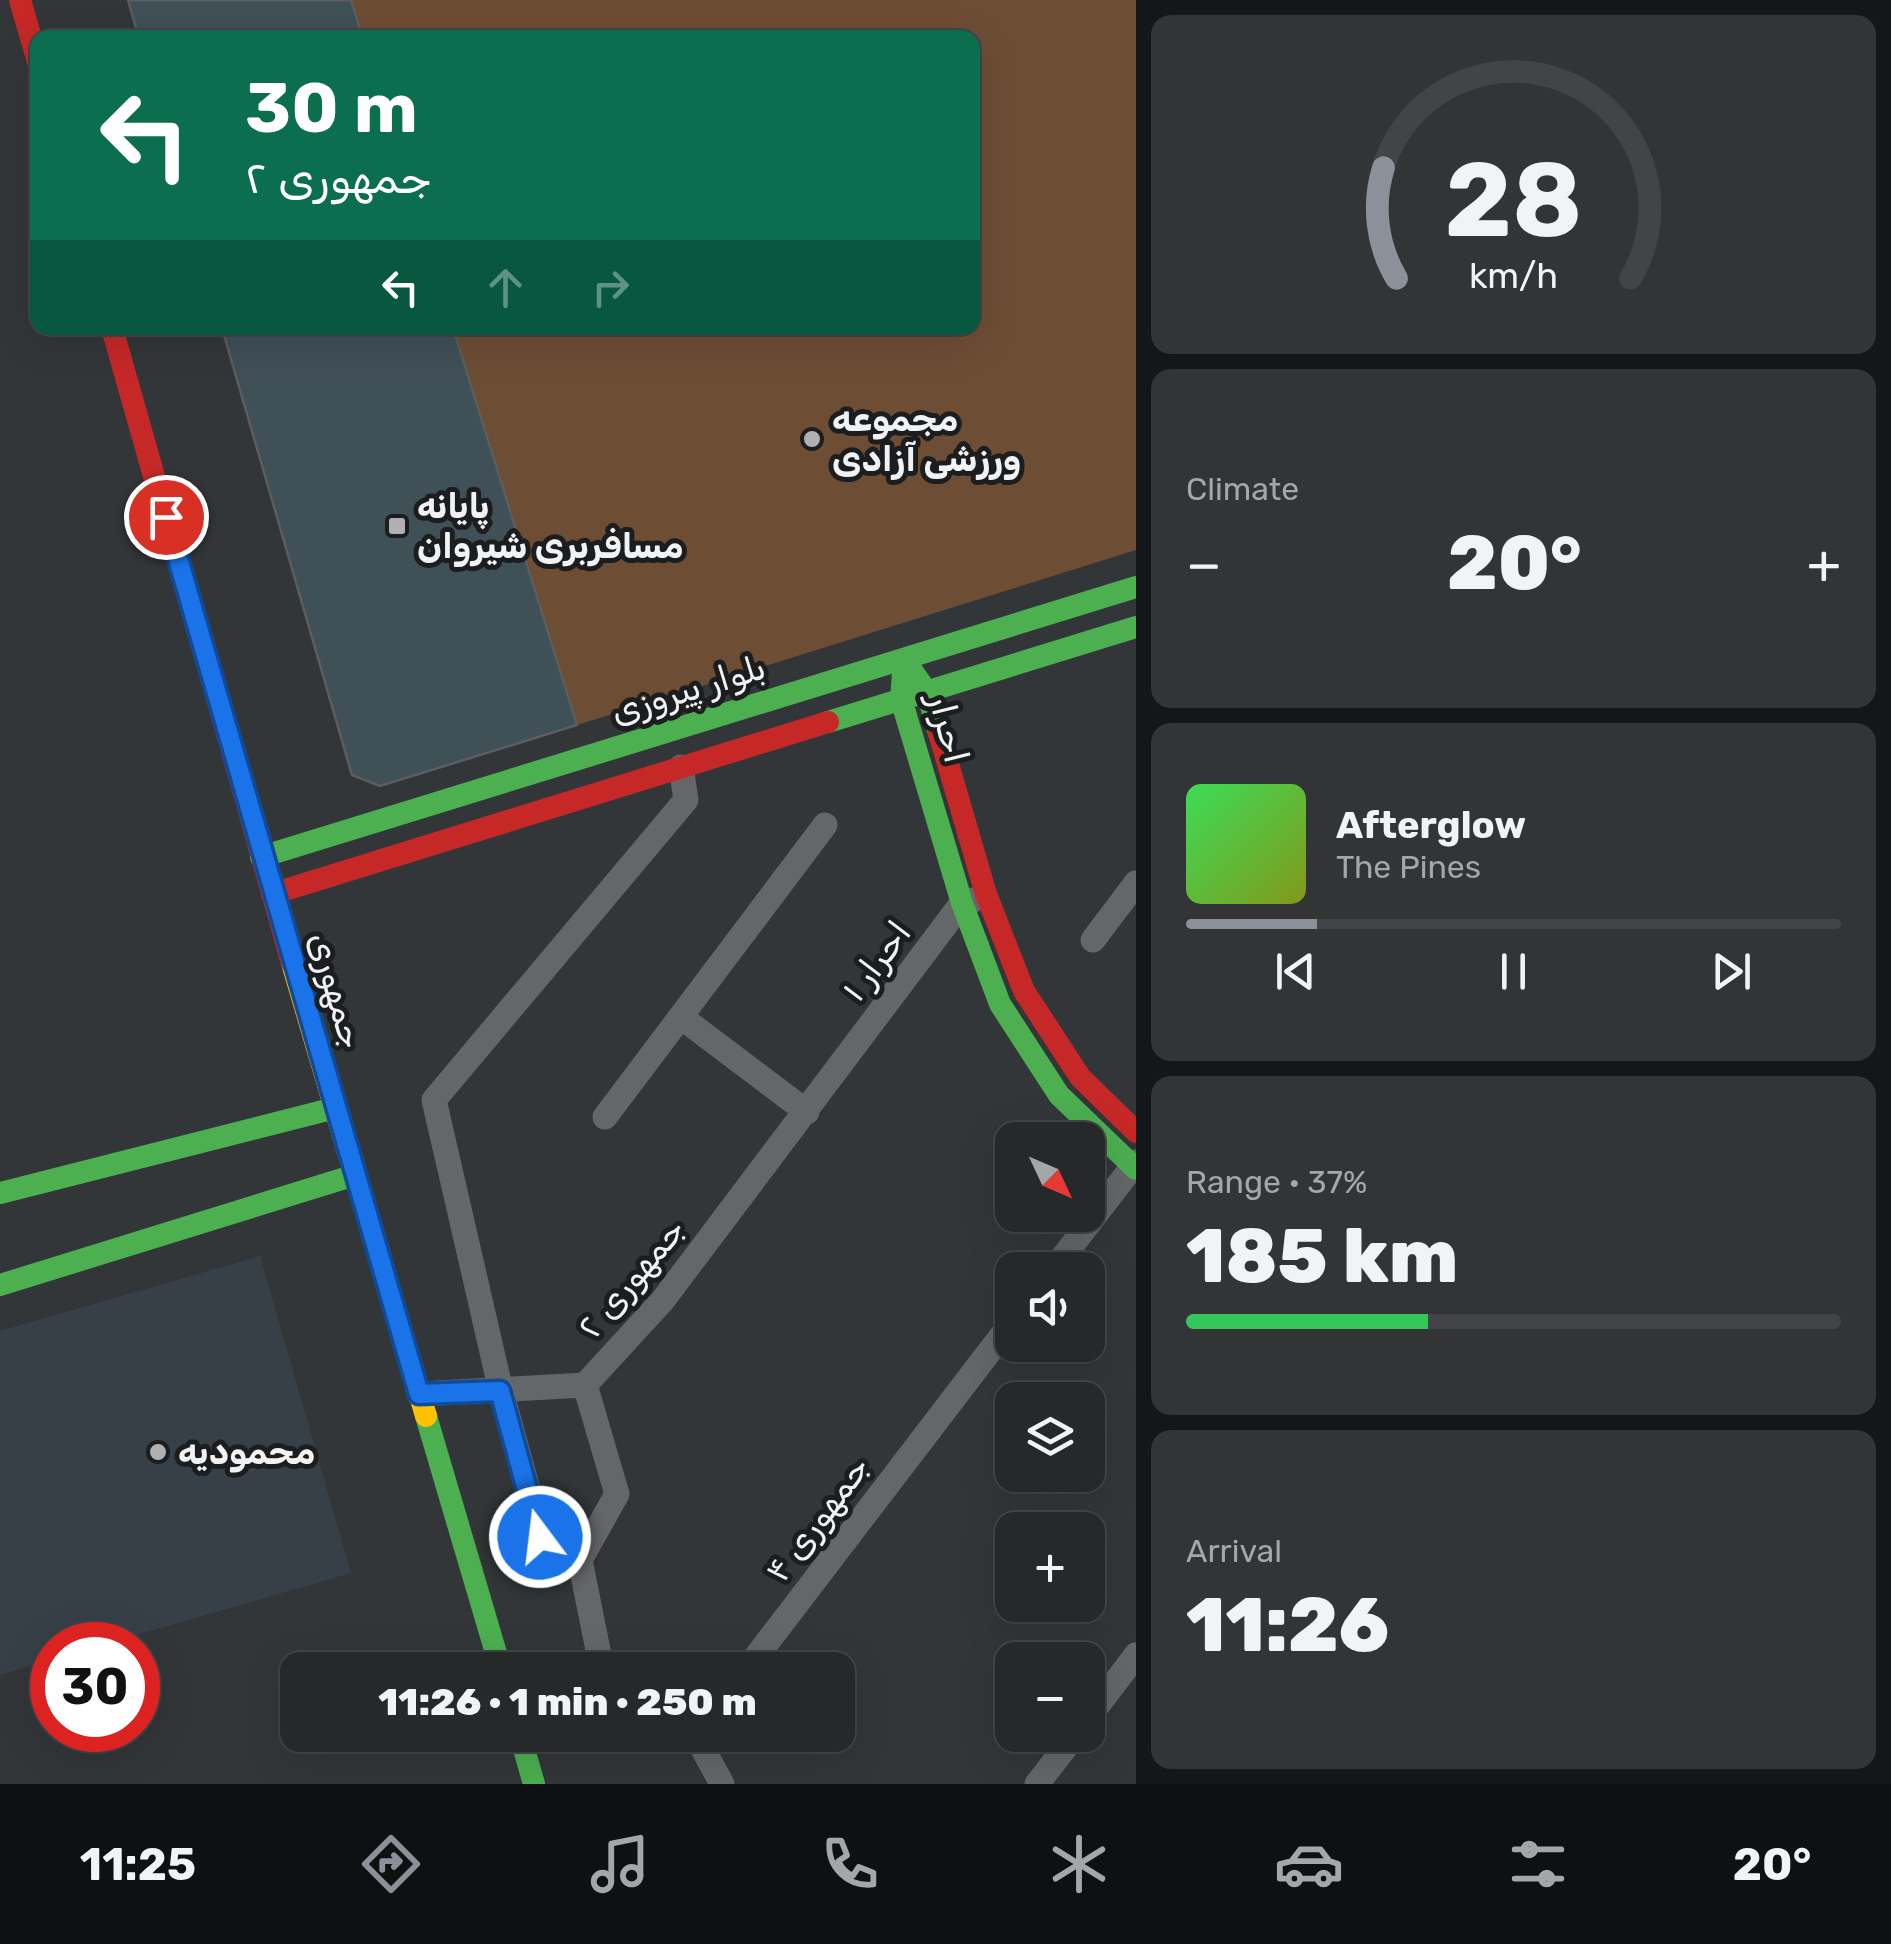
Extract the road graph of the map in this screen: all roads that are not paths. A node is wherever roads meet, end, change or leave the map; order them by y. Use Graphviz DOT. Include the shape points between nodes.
graph roads {
  1 [pos="20,0"];
  2 [pos="30,34"];
  3 [pos="114,335"];
  4 [pos="1136,587"];
  5 [pos="1136,627"];
  6 [pos="904,659"];
  7 [pos="927,692"];
  8 [pos="901,700"];
  9 [pos="681,767"];
  10 [pos="825,825"];
  11 [pos="261,857"];
  12 [pos="1136,884"];
  13 [pos="272,894"];
  14 [pos="974,899"];
  15 [pos="1093,940"];
  16 [pos="681,1017"];
  17 [pos="830,1081"];
  18 [pos="335,1108"];
  19 [pos="807,1112"];
  20 [pos="604,1117"];
  21 [pos="1136,1132"];
  22 [pos="1135,1166"];
  23 [pos="355,1175"];
  24 [pos="0,1194"];
  25 [pos="1066,1252"];
  26 [pos="0,1285"];
  27 [pos="995,1344"];
  28 [pos="585,1385"];
  29 [pos="500,1391"];
  30 [pos="419,1394"];
  31 [pos="580,1560"];
  32 [pos="496,1652"];
  33 [pos="598,1652"];
  34 [pos="760,1652"];
  35 [pos="1136,1655"];
  36 [pos="1105,1696"];
  37 [pos="525,1752"];
  38 [pos="705,1752"];
  39 [pos="1061,1752"];
  40 [pos="534,1784"];
  41 [pos="722,1784"];
  42 [pos="1037,1784"];
  1 -- 2 [label="main road"];
  3 -- 11 [label="main road, جمهوری"];
  4 -- 6 [label="main road, بلوار پیروزی"];
  5 -- 7 [label="main road, بلوار پیروزی"];
  6 -- 7 [label="main road, احرار"];
  6 -- 8 [label="main road, احرار"];
  6 -- 11 [label="main road, بلوار پیروزی"];
  7 -- 8 [label="main road, بلوار پیروزی"];
  7 -- 14 [label="main road, احرار"];
  8 -- 9 [label="main road, بلوار پیروزی"];
  8 -- 14 [label="main road, احرار"];
  9 -- 13 [label="main road, بلوار پیروزی"];
  9 -- 29 [label="street" via="686,800 434,1100"];
  10 -- 16 [label="street"];
  11 -- 13 [label="main road, جمهوری"];
  12 -- 15 [label="street"];
  13 -- 18 [label="main road, جمهوری"];
  14 -- 17 [label="street, احرار ۱"];
  14 -- 21 [label="main road, احرار" via="1080,1078"];
  14 -- 22 [label="main road, احرار" via="1000,1004 1060,1094"];
  16 -- 19 [label="street"];
  16 -- 20 [label="street"];
  17 -- 19 [label="street, جمهوری ۲"];
  18 -- 23 [label="main road, جمهوری"];
  18 -- 24 [label="main road"];
  19 -- 28 [label="street, جمهوری ۲" via="663,1300"];
  22 -- 25 [label="street"];
  23 -- 26 [label="main road"];
  23 -- 30 [label="main road, جمهوری"];
  27 -- 34 [label="street, جمهوری ۴"];
  28 -- 29 [label="street, جمهوری ۲"];
  28 -- 31 [label="street" via="617,1494"];
  29 -- 30 [label="street, جمهوری ۲"];
  29 -- 31 [label="street" via="540,1537"];
  30 -- 32 [label="main road, جمهوری"];
  31 -- 33 [label="street"];
  35 -- 36 [label="street"];
  37 -- 40 [label="main road"];
  38 -- 41 [label="street"];
  39 -- 42 [label="street"];
}
